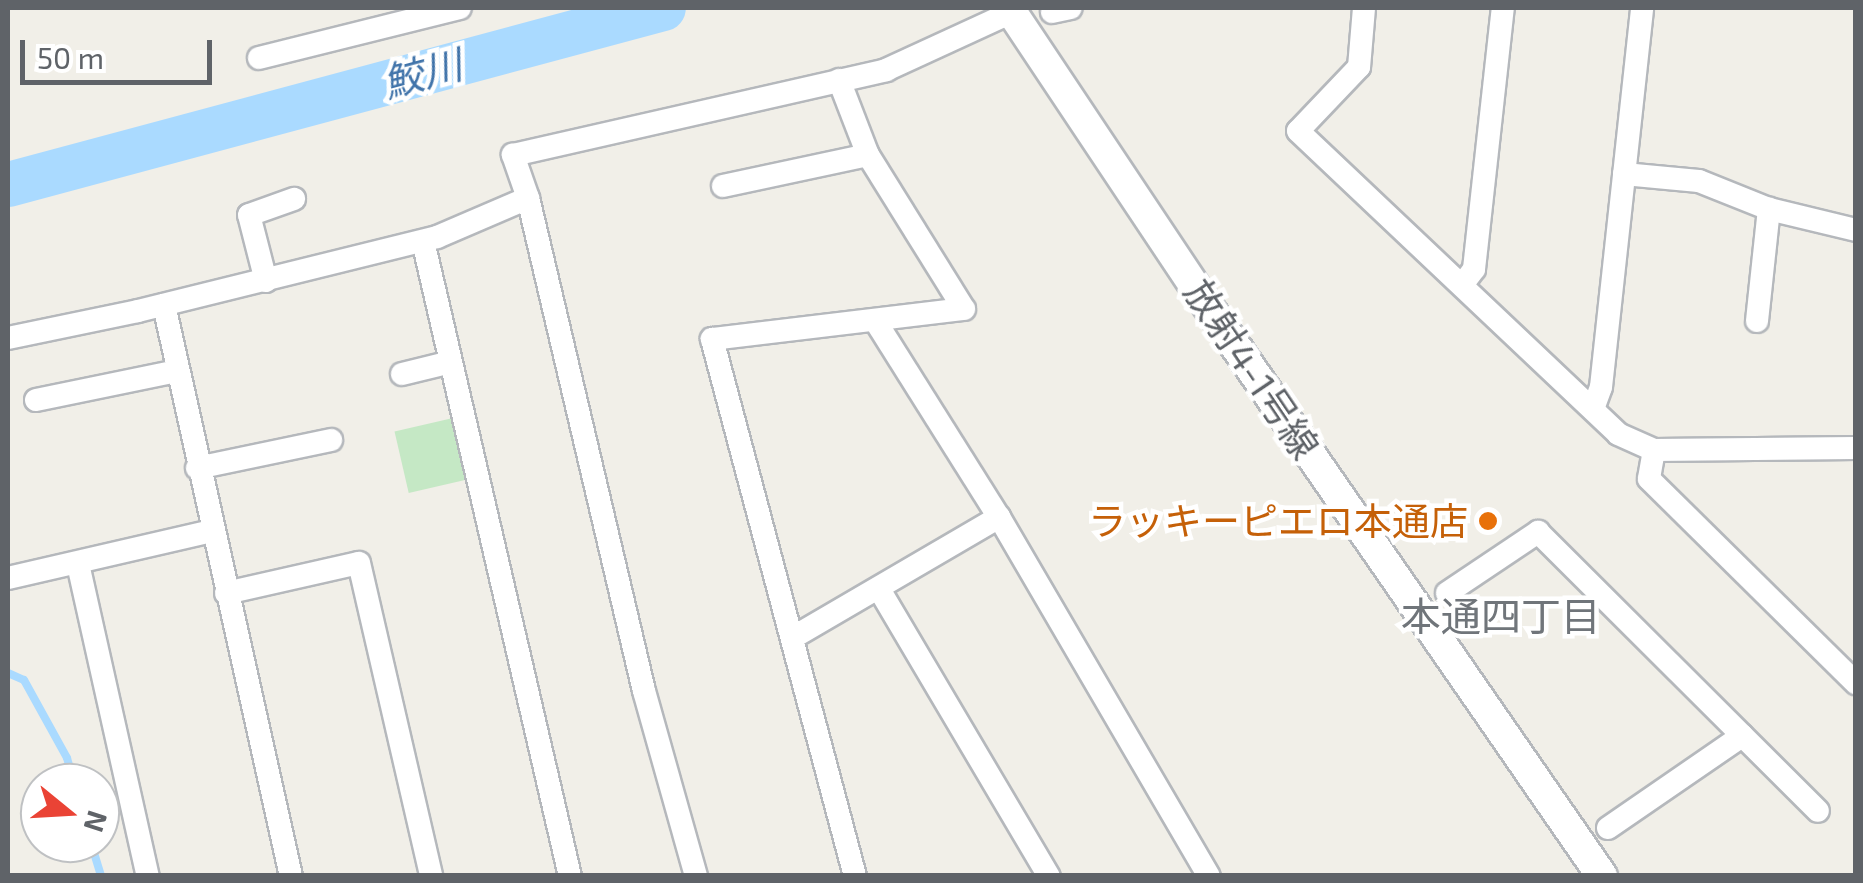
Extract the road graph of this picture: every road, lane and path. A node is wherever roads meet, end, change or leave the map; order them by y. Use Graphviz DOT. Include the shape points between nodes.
graph roads {
  1 [pos="460,8"];
  2 [pos="1364,8"];
  3 [pos="1502,8"];
  4 [pos="1642,8"];
  5 [pos="1010,10"];
  6 [pos="259,58"];
  7 [pos="838,80"];
  8 [pos="868,156"];
  9 [pos="1624,174"];
  10 [pos="723,186"];
  11 [pos="528,198"];
  12 [pos="294,199"];
  13 [pos="1769,209"];
  14 [pos="1856,230"];
  15 [pos="422,241"];
  16 [pos="266,281"];
  17 [pos="1462,286"];
  18 [pos="164,305"];
  19 [pos="1757,321"];
  20 [pos="876,322"];
  21 [pos="8,338"];
  22 [pos="451,362"];
  23 [pos="176,371"];
  24 [pos="402,374"];
  25 [pos="36,400"];
  26 [pos="1593,410"];
  27 [pos="331,440"];
  28 [pos="1856,448"];
  29 [pos="1654,450"];
  30 [pos="197,468"];
  31 [pos="998,516"];
  32 [pos="212,531"];
  33 [pos="78,564"];
  34 [pos="8,578"];
  35 [pos="879,589"];
  36 [pos="226,592"];
  37 [pos="1447,592"];
  38 [pos="792,638"];
  39 [pos="1856,683"];
  40 [pos="1742,736"];
  41 [pos="1818,811"];
  42 [pos="1608,828"];
  43 [pos="148,876"];
  44 [pos="291,876"];
  45 [pos="431,876"];
  46 [pos="570,876"];
  47 [pos="696,876"];
  48 [pos="855,876"];
  49 [pos="1049,876"];
  50 [pos="1208,876"];
  51 [pos="1602,876"];
  1 -- 6 [label="street"];
  2 -- 17 [label="street" via="1358,68 1298,130"];
  3 -- 17 [label="street" via="1474,270"];
  4 -- 9 [label="street"];
  5 -- 7 [label="street" via="886,70"];
  5 -- 51 [label="street, 放射4-1号線"];
  7 -- 8 [label="street"];
  7 -- 11 [label="street" via="513,155"];
  8 -- 10 [label="street"];
  8 -- 20 [label="street" via="964,308"];
  9 -- 13 [label="street" via="1699,181"];
  9 -- 26 [label="street"];
  11 -- 15 [label="street"];
  11 -- 47 [label="street" via="644,691"];
  12 -- 16 [label="street" via="249,214"];
  13 -- 14 [label="street"];
  13 -- 19 [label="street"];
  15 -- 16 [label="street"];
  15 -- 22 [label="street"];
  16 -- 18 [label="street"];
  17 -- 26 [label="street"];
  18 -- 21 [label="street"];
  18 -- 23 [label="street"];
  20 -- 31 [label="street"];
  20 -- 38 [label="street" via="712,339"];
  22 -- 24 [label="street"];
  22 -- 46 [label="street"];
  23 -- 25 [label="street"];
  23 -- 30 [label="street"];
  26 -- 29 [label="street" via="1618,434"];
  27 -- 30 [label="street"];
  28 -- 29 [label="street"];
  29 -- 39 [label="street" via="1650,479"];
  30 -- 32 [label="street"];
  31 -- 35 [label="street"];
  31 -- 50 [label="street"];
  32 -- 33 [label="street"];
  32 -- 36 [label="street"];
  33 -- 34 [label="street"];
  33 -- 43 [label="street"];
  35 -- 38 [label="street"];
  35 -- 49 [label="street"];
  36 -- 44 [label="street"];
  36 -- 45 [label="street" via="359,563"];
  37 -- 40 [label="street" via="1538,532"];
  38 -- 48 [label="street"];
  40 -- 41 [label="street"];
  40 -- 42 [label="street"];
}
